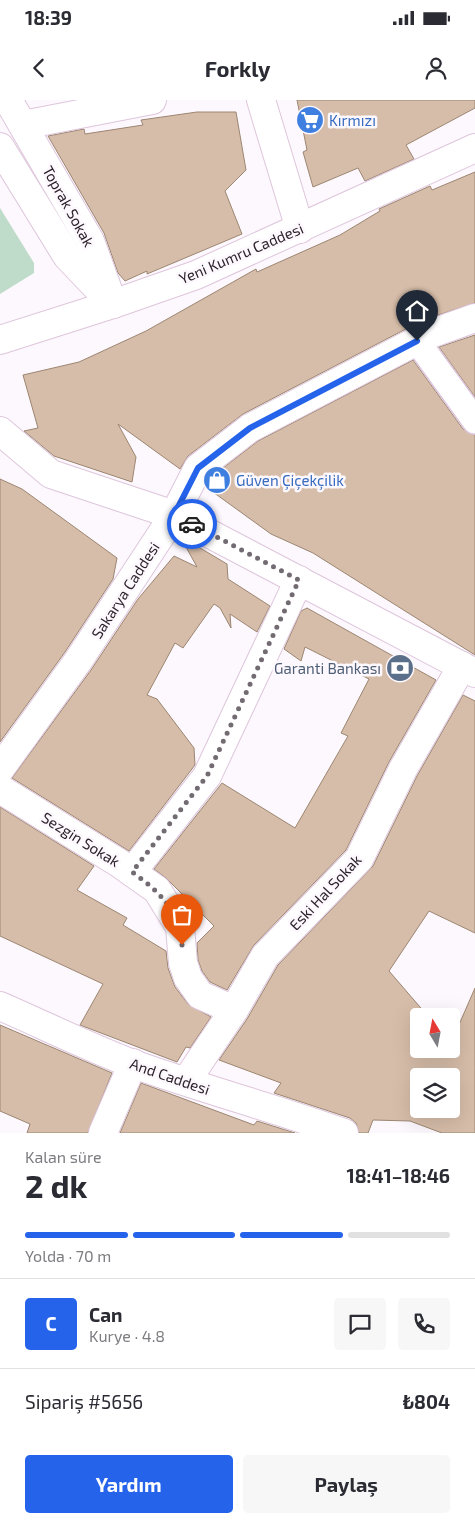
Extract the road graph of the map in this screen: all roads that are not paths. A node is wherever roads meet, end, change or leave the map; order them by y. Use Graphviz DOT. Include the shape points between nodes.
graph roads {
  1 [pos="8,100"];
  2 [pos="152,100"];
  3 [pos="261,100"];
  4 [pos="92,106"];
  5 [pos="23,125"];
  6 [pos="0,147"];
  7 [pos="475,148"];
  8 [pos="300,229"];
  9 [pos="113,304"];
  10 [pos="475,318"];
  11 [pos="0,340"];
  12 [pos="417,341"];
  13 [pos="475,420"];
  14 [pos="0,431"];
  15 [pos="174,515"];
  16 [pos="299,580"];
  17 [pos="469,670"];
  18 [pos="0,769"];
  19 [pos="0,789"];
  20 [pos="132,872"];
  21 [pos="0,1006"];
  22 [pos="234,1010"];
  23 [pos="133,1064"];
  24 [pos="187,1080"];
  25 [pos="103,1133"];
  26 [pos="344,1133"];
  1 -- 5 [label="street, Toprak Sokak"];
  2 -- 4 [label="street"];
  3 -- 8 [label="street"];
  4 -- 5 [label="street"];
  5 -- 9 [label="street, Toprak Sokak" via="90,240"];
  6 -- 9 [label="street, Toprak Sokak" via="67,256"];
  7 -- 8 [label="street, Yeni Kumru Caddesi"];
  8 -- 9 [label="street, Yeni Kumru Caddesi" via="196,274"];
  9 -- 11 [label="street, Yeni Kumru Caddesi"];
  10 -- 12 [label="street, Sakarya Caddesi"];
  12 -- 13 [label="street"];
  12 -- 15 [label="street, Sakarya Caddesi" via="250,428 198,468"];
  14 -- 15 [label="street" via="51,474"];
  15 -- 16 [label="street"];
  15 -- 18 [label="street, Sakarya Caddesi" via="78,661"];
  16 -- 17 [label="street"];
  16 -- 20 [label="street" via="207,776"];
  17 -- 22 [label="street, Eski Hal Sokak" via="403,768 359,859 265,956"];
  19 -- 20 [label="street, Sezgin Sokak"];
  20 -- 22 [label="street, Sezgin Sokak" via="157,890 180,927 183,963 188,978 200,995"];
  21 -- 23 [label="street, And Caddesi"];
  22 -- 24 [label="street, Eski Hal Sokak"];
  23 -- 24 [label="street, And Caddesi"];
  23 -- 25 [label="street"];
  24 -- 26 [label="street, And Caddesi" via="226,1096"];
}
